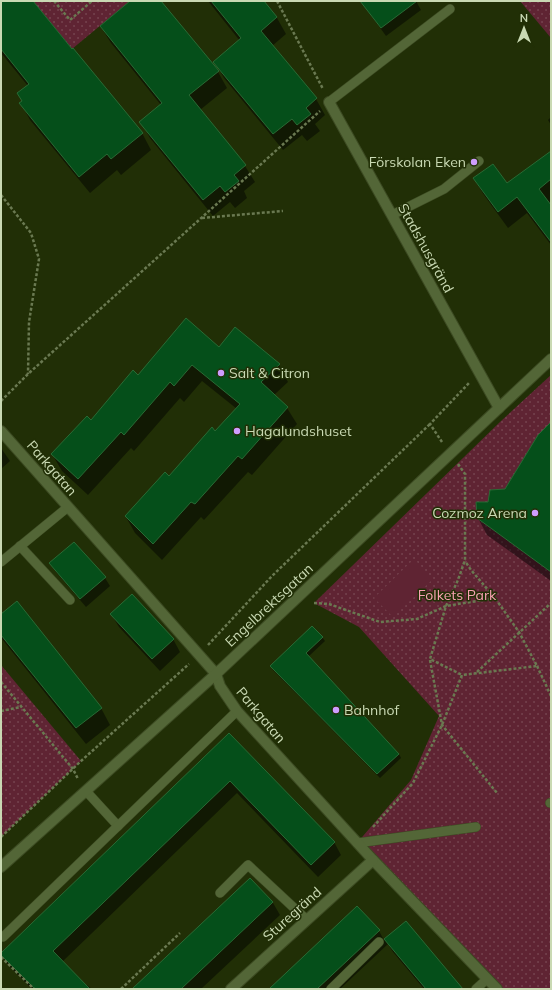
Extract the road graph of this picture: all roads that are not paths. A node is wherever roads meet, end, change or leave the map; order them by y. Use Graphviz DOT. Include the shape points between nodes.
graph roads {
  1 [pos="450,9"];
  2 [pos="329,102"];
  3 [pos="480,162"];
  4 [pos="392,215"];
  5 [pos="551,359"];
  6 [pos="499,408"];
  7 [pos="1,431"];
  8 [pos="68,507"];
  9 [pos="20,546"];
  10 [pos="1,562"];
  11 [pos="70,600"];
  12 [pos="216,674"];
  13 [pos="237,711"];
  14 [pos="86,791"];
  15 [pos="118,826"];
  16 [pos="476,827"];
  17 [pos="357,843"];
  18 [pos="373,860"];
  19 [pos="1,867"];
  20 [pos="220,893"];
  21 [pos="307,920"];
  22 [pos="3,937"];
  23 [pos="379,942"];
  24 [pos="487,979"];
  25 [pos="231,989"];
  26 [pos="331,989"];
  27 [pos="476,989"];
  28 [pos="497,989"];
  1 -- 2 [label="lane"];
  2 -- 4 [label="street, Stadshusgränd"];
  3 -- 4 [label="lane" via="444,188"];
  4 -- 6 [label="street, Stadshusgränd"];
  5 -- 6 [label="street, Engelbrektsgatan"];
  6 -- 12 [label="street, Engelbrektsgatan"];
  7 -- 8 [label="street, Parkgatan"];
  8 -- 9 [label="lane"];
  8 -- 12 [label="street, Parkgatan"];
  9 -- 10 [label="lane"];
  9 -- 11 [label="lane"];
  12 -- 13 [label="street, Parkgatan" via="220,686"];
  12 -- 14 [label="street, Engelbrektsgatan"];
  13 -- 15 [label="lane"];
  13 -- 17 [label="street, Parkgatan"];
  14 -- 15 [label="lane"];
  14 -- 19 [label="street, Engelbrektsgatan"];
  15 -- 22 [label="lane"];
  16 -- 17 [label="lane"];
  17 -- 18 [label="street, Parkgatan"];
  18 -- 21 [label="street, Sturegränd"];
  18 -- 24 [label="street, Parkgatan"];
  20 -- 21 [label="lane" via="248,865"];
  21 -- 25 [label="street, Sturegränd"];
  23 -- 26 [label="lane"];
  24 -- 27 [label="lane"];
  24 -- 28 [label="street, Parkgatan"];
}
